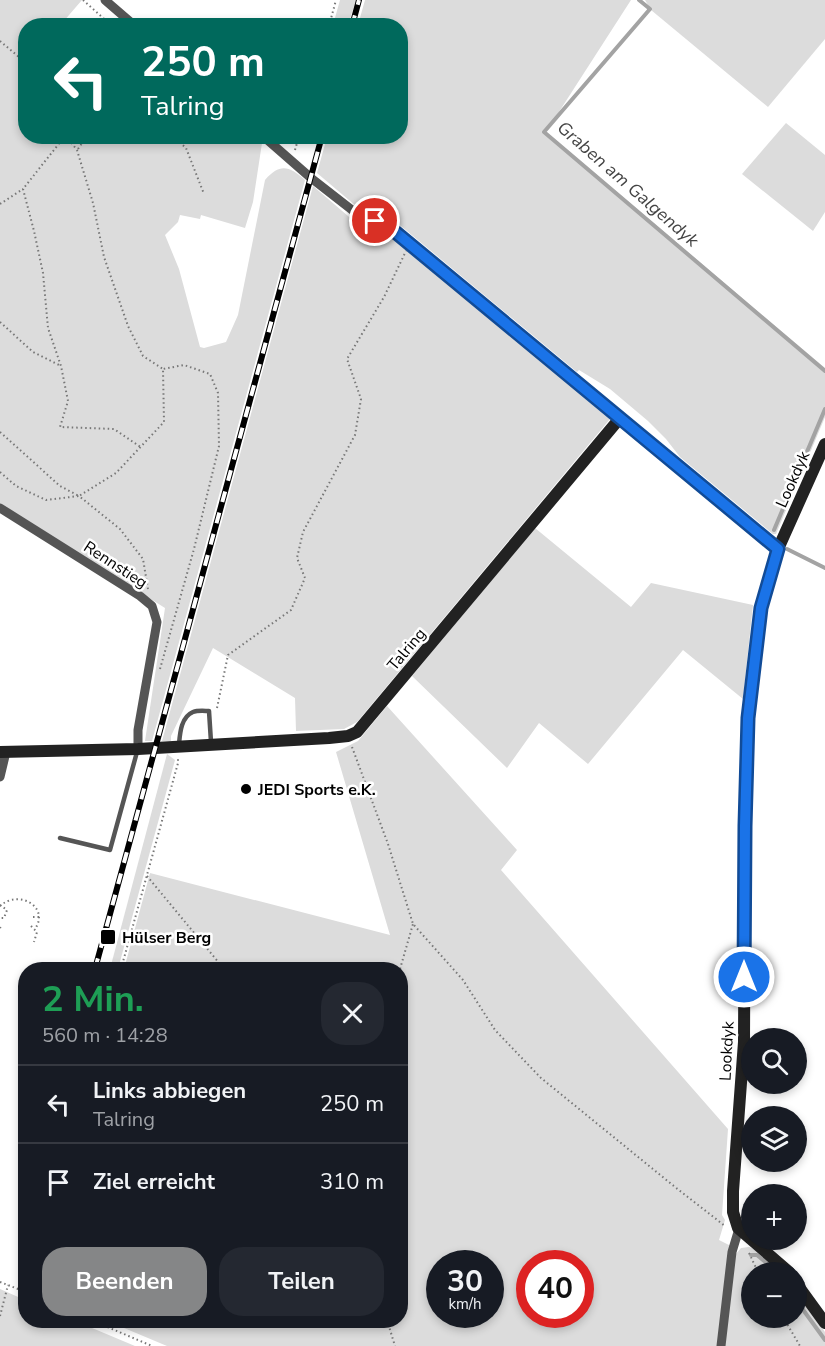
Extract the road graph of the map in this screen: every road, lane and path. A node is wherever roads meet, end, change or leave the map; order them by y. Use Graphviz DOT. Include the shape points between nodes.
graph roads {
  1 [pos="83,0"];
  2 [pos="105,0"];
  3 [pos="336,0"];
  4 [pos="103,18"];
  5 [pos="126,18"];
  6 [pos="331,18"];
  7 [pos="0,41"];
  8 [pos="18,56"];
  9 [pos="59,144"];
  10 [pos="72,144"];
  11 [pos="81,144"];
  12 [pos="180,144"];
  13 [pos="272,144"];
  14 [pos="297,144"];
  15 [pos="77,150"];
  16 [pos="292,162"];
  17 [pos="23,189"];
  18 [pos="204,194"];
  19 [pos="0,204"];
  20 [pos="410,243"];
  21 [pos="0,322"];
  22 [pos="62,366"];
  23 [pos="163,369"];
  24 [pos="620,418"];
  25 [pos="0,432"];
  26 [pos="825,444"];
  27 [pos="142,448"];
  28 [pos="0,472"];
  29 [pos="79,496"];
  30 [pos="0,508"];
  31 [pos="778,549"];
  32 [pos="152,606"];
  33 [pos="157,678"];
  34 [pos="209,711"];
  35 [pos="348,736"];
  36 [pos="211,745"];
  37 [pos="178,746"];
  38 [pos="138,749"];
  39 [pos="3,752"];
  40 [pos="0,777"];
  41 [pos="60,838"];
  42 [pos="147,876"];
  43 [pos="0,906"];
  44 [pos="33,917"];
  45 [pos="39,917"];
  46 [pos="0,918"];
  47 [pos="413,924"];
  48 [pos="31,926"];
  49 [pos="35,929"];
  50 [pos="34,942"];
  51 [pos="123,962"];
  52 [pos="218,962"];
  53 [pos="402,962"];
  54 [pos="738,1228"];
  55 [pos="779,1262"];
  56 [pos="0,1282"];
  57 [pos="8,1286"];
  58 [pos="18,1289"];
  59 [pos="807,1298"];
  60 [pos="0,1316"];
  61 [pos="825,1323"];
  62 [pos="110,1328"];
  63 [pos="389,1328"];
  64 [pos="789,1328"];
  65 [pos="152,1346"];
  66 [pos="395,1346"];
  67 [pos="721,1346"];
  68 [pos="800,1346"];
  1 -- 4 [label="path"];
  2 -- 5 [label="street"];
  3 -- 6 [label="path"];
  7 -- 8 [label="path"];
  9 -- 17 [label="path"];
  10 -- 15 [label="path"];
  11 -- 15 [label="path"];
  12 -- 18 [label="path" via="186,148"];
  13 -- 16 [label="street"];
  14 -- 16 [label="path"];
  15 -- 23 [label="path" via="104,257 128,326 143,356"];
  16 -- 20 [label="street" via="361,217 388,226"];
  17 -- 19 [label="path"];
  17 -- 22 [label="path" via="43,273 48,328"];
  20 -- 24 [label="street"];
  20 -- 34 [label="path" via="347,359 361,399 355,435 303,532 297,558 305,578 291,610 228,656 217,709"];
  21 -- 22 [label="path" via="33,352"];
  22 -- 27 [label="path" via="68,400 60,427 114,429"];
  23 -- 27 [label="path" via="164,422"];
  23 -- 33 [label="path" via="184,365 210,374 218,393 219,446"];
  24 -- 31 [label="street"];
  24 -- 35 [label="street, Talring" via="365,724"];
  25 -- 29 [label="path" via="60,486"];
  26 -- 31 [label="street, Lookdyk"];
  27 -- 29 [label="path" via="116,473"];
  28 -- 29 [label="path" via="16,486 46,500"];
  29 -- 32 [label="path" via="120,529 143,559"];
  30 -- 32 [label="street, Rennstieg"];
  31 -- 54 [label="street, Lookdyk" via="761,608 748,718 744,1042 733,1191"];
  32 -- 38 [label="street, Rennstieg" via="157,622"];
  34 -- 36 [label="lane"];
  34 -- 37 [label="lane" via="194,711 186,717"];
  35 -- 36 [label="street"];
  35 -- 47 [label="path"];
  36 -- 37 [label="street"];
  37 -- 38 [label="street"];
  37 -- 42 [label="path" via="178,763"];
  38 -- 39 [label="street"];
  38 -- 41 [label="lane" via="110,850"];
  39 -- 40 [label="street"];
  42 -- 51 [label="path"];
  42 -- 52 [label="path"];
  43 -- 45 [label="path" via="8,900 22,899 34,906"];
  43 -- 46 [label="path" via="7,910 4,918"];
  44 -- 45 [label="path"];
  45 -- 49 [label="path"];
  47 -- 53 [label="path"];
  47 -- 54 [label="path" via="464,980 495,1030 541,1078 729,1229"];
  48 -- 49 [label="path"];
  49 -- 50 [label="path"];
  54 -- 55 [label="street"];
  54 -- 67 [label="street, Lookdyk"];
  56 -- 57 [label="path"];
  57 -- 58 [label="path"];
  57 -- 60 [label="path"];
  59 -- 61 [label="street"];
  62 -- 65 [label="path"];
  63 -- 66 [label="path"];
  64 -- 68 [label="path"];
}
